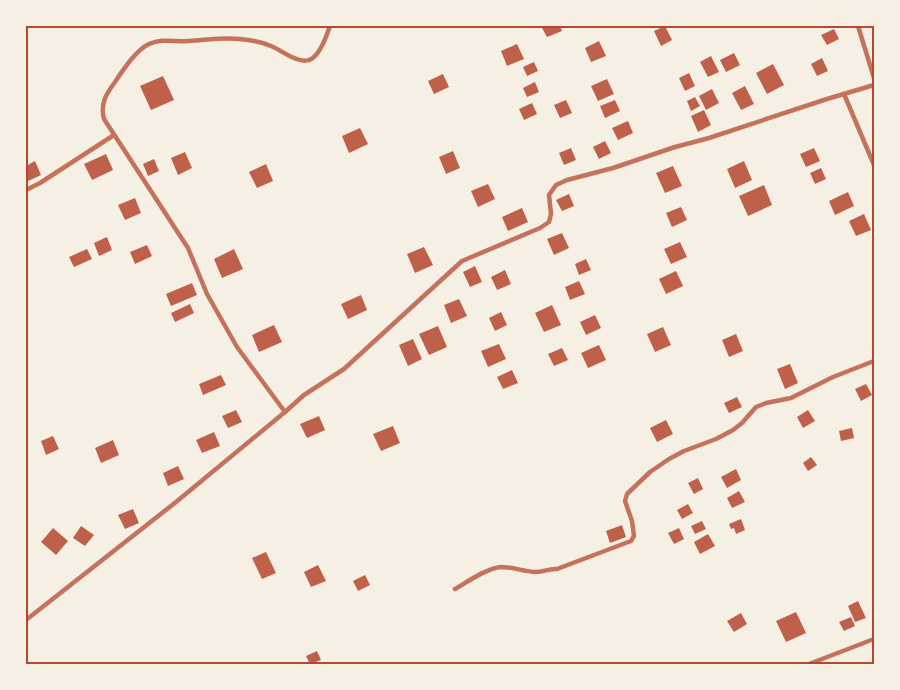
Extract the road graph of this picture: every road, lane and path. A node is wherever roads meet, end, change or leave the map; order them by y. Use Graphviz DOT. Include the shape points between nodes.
graph roads {
  1 [pos="330,26"];
  2 [pos="858,26"];
  3 [pos="874,78"];
  4 [pos="874,85"];
  5 [pos="844,94"];
  6 [pos="114,135"];
  7 [pos="874,165"];
  8 [pos="26,190"];
  9 [pos="874,362"];
  10 [pos="285,412"];
  11 [pos="455,590"];
  12 [pos="26,620"];
  13 [pos="874,639"];
  14 [pos="809,664"];
  1 -- 6 [label="street" via="316,55 306,61 273,46 239,39 160,40 146,45 109,90 101,110"];
  2 -- 3 [label="street"];
  4 -- 5 [label="street"];
  5 -- 7 [label="street"];
  5 -- 10 [label="street" via="556,185 549,195 549,222 462,261 344,369"];
  6 -- 8 [label="street"];
  6 -- 10 [label="street" via="188,248 207,294 237,347"];
  9 -- 11 [label="street" via="791,398 756,407 733,430 650,471 625,501 634,530 631,541 557,569 536,572 498,567"];
  10 -- 12 [label="street"];
  13 -- 14 [label="street"];
}
